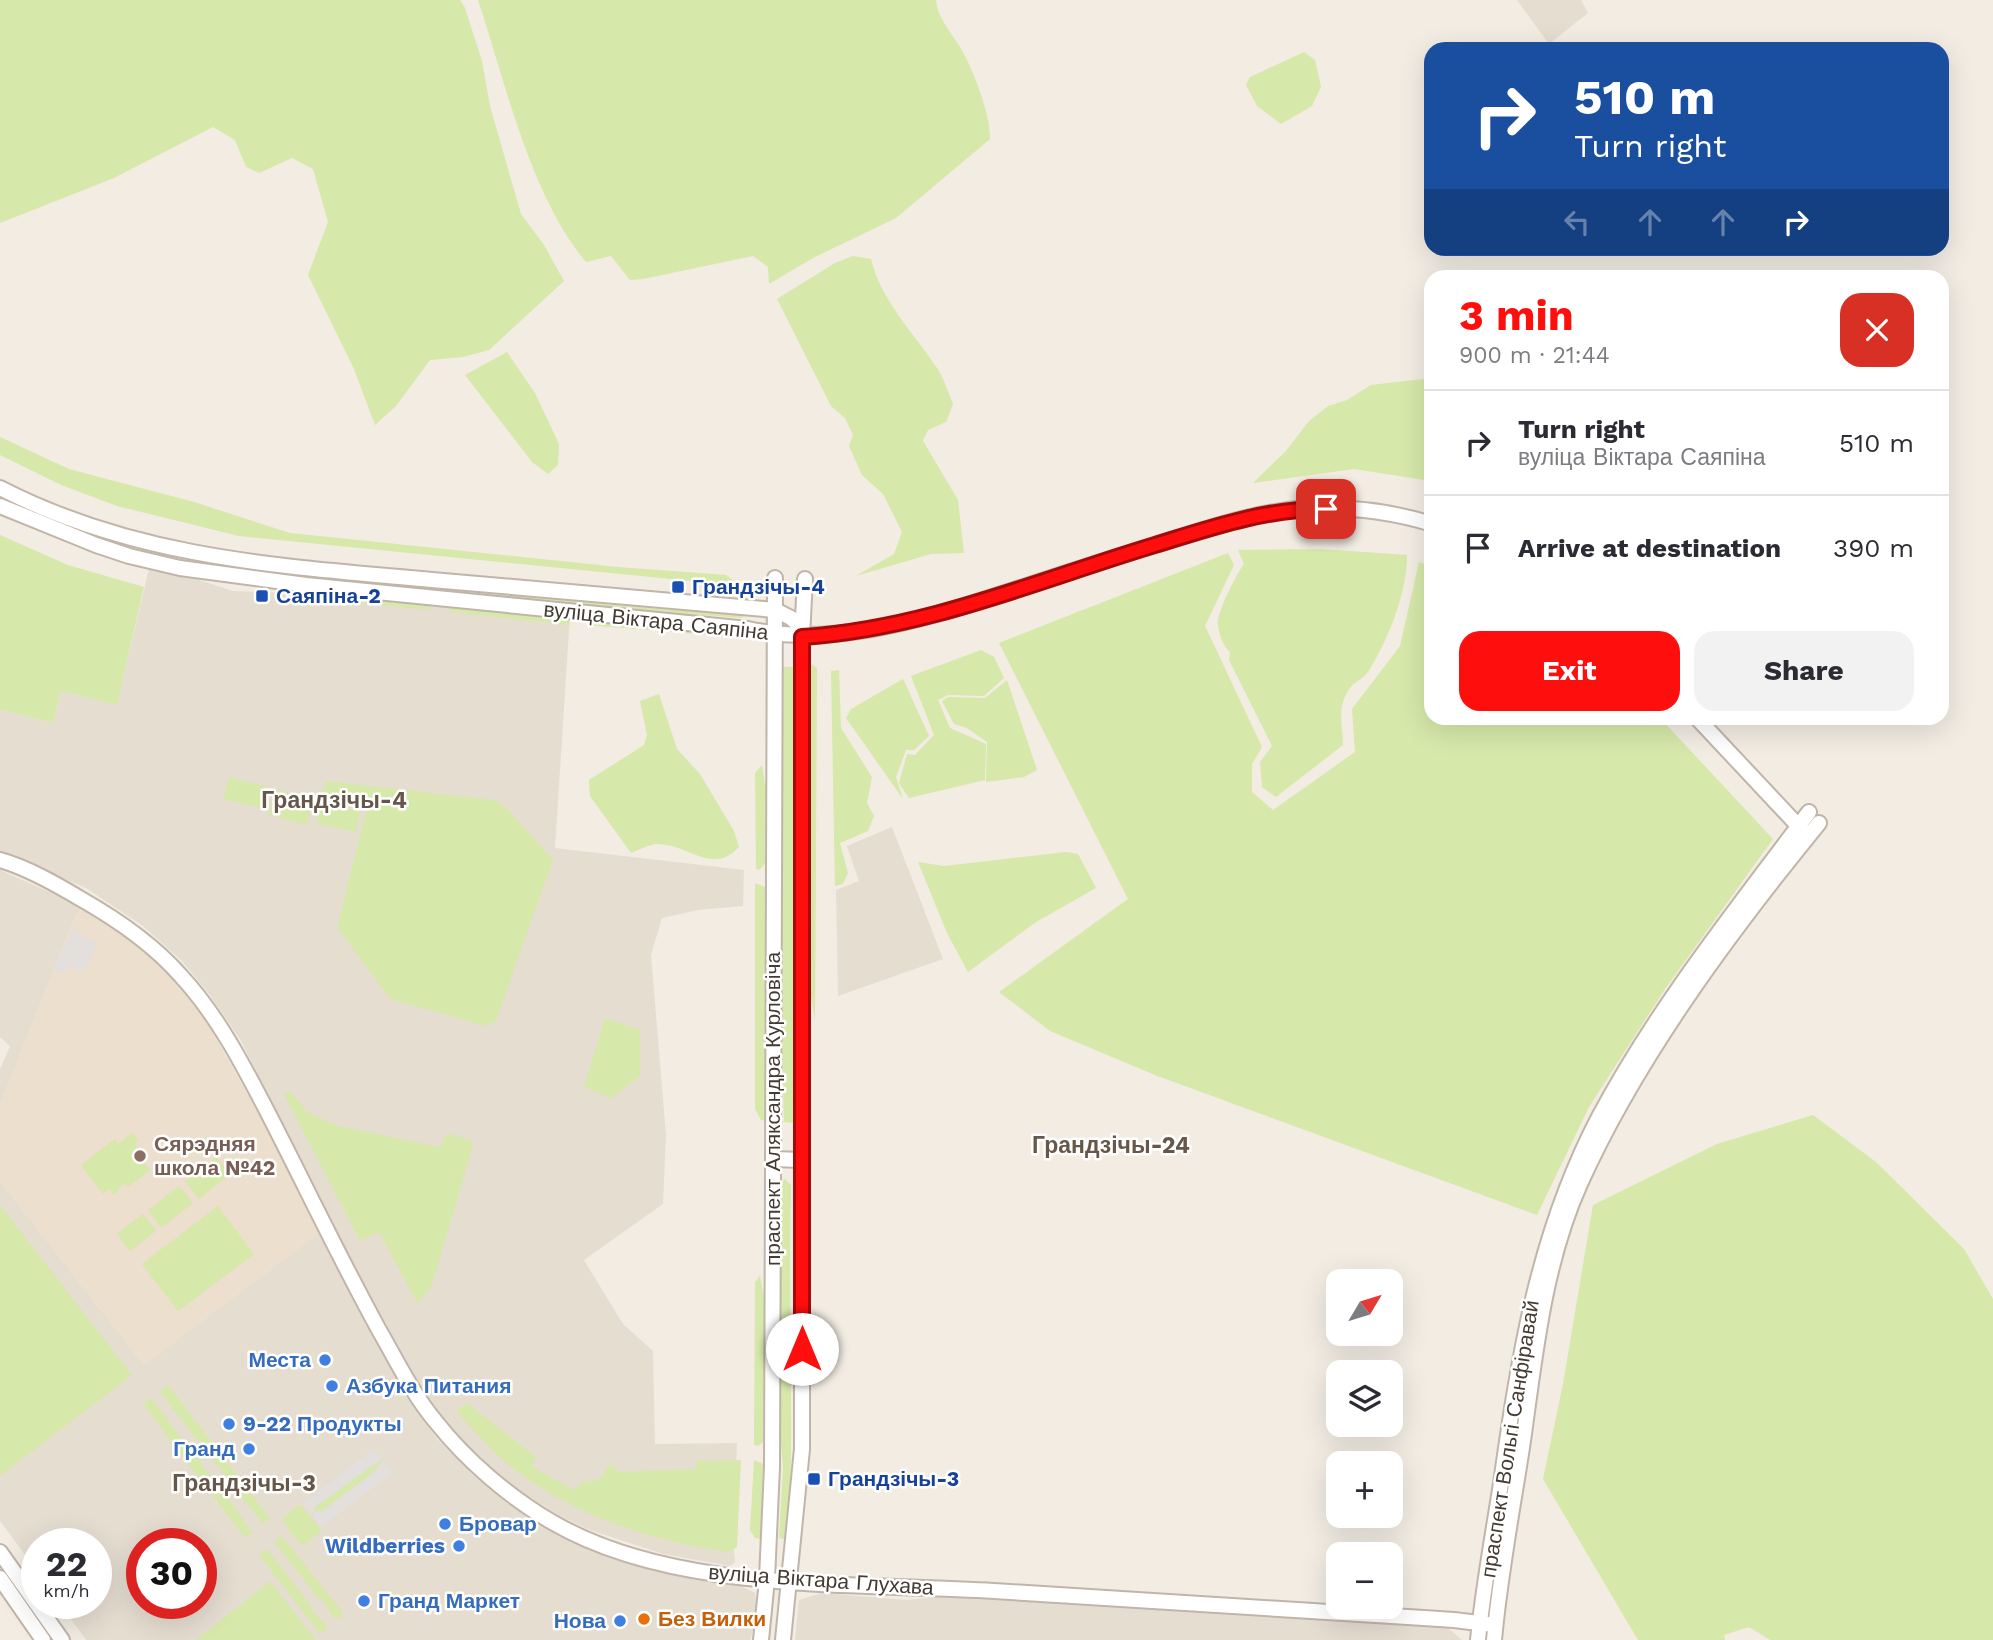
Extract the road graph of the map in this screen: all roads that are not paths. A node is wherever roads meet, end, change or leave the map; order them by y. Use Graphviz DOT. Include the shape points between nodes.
graph roads {
  1 [pos="0,488"];
  2 [pos="0,506"];
  3 [pos="1424,522"];
  4 [pos="185,552"];
  5 [pos="180,568"];
  6 [pos="775,578"];
  7 [pos="805,579"];
  8 [pos="775,611"];
  9 [pos="802,633"];
  10 [pos="774,635"];
  11 [pos="1704,725"];
  12 [pos="1814,818"];
  13 [pos="1803,832"];
  14 [pos="0,860"];
  15 [pos="774,1159"];
  16 [pos="802,1160"];
  17 [pos="1576,1179"];
  18 [pos="0,1552"];
  19 [pos="0,1578"];
  20 [pos="767,1579"];
  21 [pos="789,1581"];
  22 [pos="1480,1623"];
  23 [pos="1495,1633"];
  24 [pos="43,1640"];
  25 [pos="62,1640"];
  26 [pos="761,1640"];
  27 [pos="783,1640"];
  28 [pos="1478,1640"];
  1 -- 4 [label="street, вуліца Віктара Саяпіна" via="66,519"];
  2 -- 5 [label="street, вуліца Віктара Саяпіна" via="96,545"];
  3 -- 9 [label="street, вуліца Віктара Саяпіна" via="1362,510 1309,508 1252,517 936,615 887,626"];
  4 -- 5 [label="street"];
  4 -- 8 [label="street, вуліца Віктара Саяпіна" via="310,569"];
  5 -- 10 [label="street, вуліца Віктара Саяпіна"];
  6 -- 8 [label="street, праспект Аляксандра Курловіча"];
  7 -- 9 [label="street, праспект Аляксандра Курловіча"];
  8 -- 9 [label="street, вуліца Віктара Саяпіна" via="791,618"];
  8 -- 10 [label="street, праспект Аляксандра Курловіча"];
  9 -- 10 [label="street, вуліца Віктара Саяпіна"];
  9 -- 16 [label="street, праспект Аляксандра Курловіча"];
  10 -- 15 [label="street, праспект Аляксандра Курловіча"];
  11 -- 13 [label="street"];
  12 -- 13 [label="street, праспект Вольгі Санфіравай"];
  13 -- 17 [label="street, праспект Вольгі Санфіравай" via="1731,914 1652,1028 1599,1117"];
  14 -- 20 [label="street, вуліца Віктара Глухава" via="70,892 153,948 211,1012 237,1053 400,1366 434,1421 481,1469 539,1514 585,1538 695,1571"];
  15 -- 16 [label="street"];
  15 -- 20 [label="street, праспект Аляксандра Курловіча"];
  16 -- 21 [label="street, праспект Аляксандра Курловіча" via="802,1449"];
  17 -- 22 [label="street, праспект Вольгі Санфіравай" via="1543,1254 1526,1322"];
  17 -- 23 [label="street, праспект Вольгі Санфіравай" via="1539,1331"];
  18 -- 25 [label="street"];
  19 -- 24 [label="street"];
  20 -- 21 [label="street, вуліца Віктара Глухава"];
  20 -- 26 [label="street, праспект Аляксандра Курловіча"];
  21 -- 22 [label="street, вуліца Віктара Глухава"];
  21 -- 27 [label="street, праспект Аляксандра Курловіча"];
  22 -- 23 [label="street, вуліца Віктара Глухава"];
  22 -- 28 [label="street, праспект Вольгі Санфіравай"];
}
